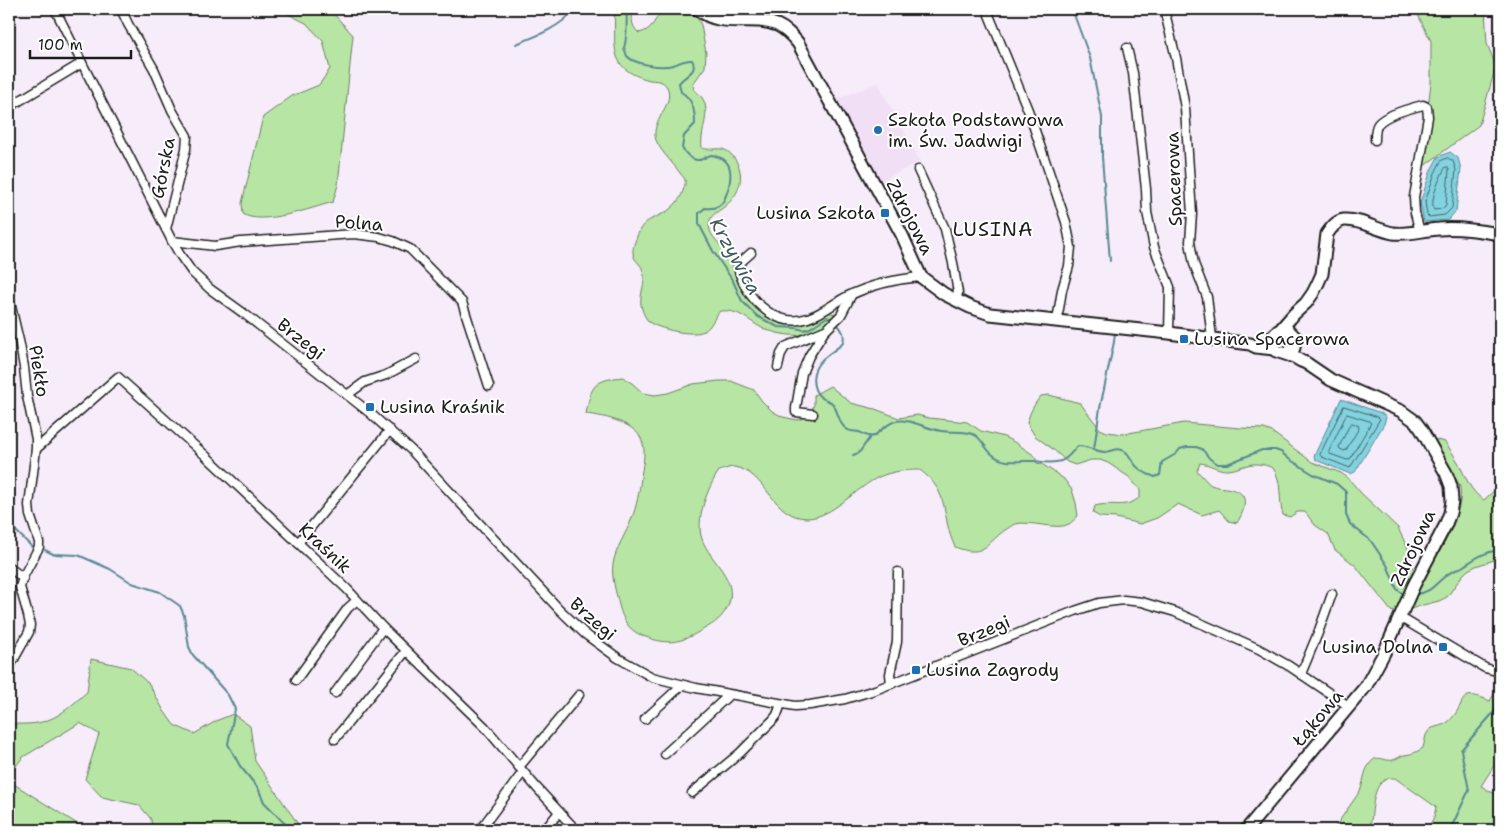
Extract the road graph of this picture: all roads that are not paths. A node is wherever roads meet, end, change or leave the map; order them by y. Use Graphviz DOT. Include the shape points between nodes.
graph roads {
  1 [pos="56,9"];
  2 [pos="121,9"];
  3 [pos="697,9"];
  4 [pos="989,15"];
  5 [pos="1166,17"];
  6 [pos="1127,48"];
  7 [pos="82,64"];
  8 [pos="9,107"];
  9 [pos="1375,140"];
  10 [pos="918,170"];
  11 [pos="166,229"];
  12 [pos="1420,232"];
  13 [pos="1500,234"];
  14 [pos="172,241"];
  15 [pos="751,253"];
  16 [pos="921,277"];
  17 [pos="852,294"];
  18 [pos="9,298"];
  19 [pos="956,301"];
  20 [pos="1299,311"];
  21 [pos="1057,321"];
  22 [pos="831,324"];
  23 [pos="1169,333"];
  24 [pos="1277,333"];
  25 [pos="1212,338"];
  26 [pos="1294,339"];
  27 [pos="1250,344"];
  28 [pos="1274,349"];
  29 [pos="1286,354"];
  30 [pos="416,359"];
  31 [pos="1306,363"];
  32 [pos="778,367"];
  33 [pos="489,386"];
  34 [pos="347,395"];
  35 [pos="813,414"];
  36 [pos="390,430"];
  37 [pos="36,449"];
  38 [pos="298,543"];
  39 [pos="9,567"];
  40 [pos="898,572"];
  41 [pos="23,578"];
  42 [pos="1332,594"];
  43 [pos="356,600"];
  44 [pos="1401,618"];
  45 [pos="383,628"];
  46 [pos="406,651"];
  47 [pos="9,668"];
  48 [pos="1500,672"];
  49 [pos="1300,674"];
  50 [pos="296,680"];
  51 [pos="891,684"];
  52 [pos="682,685"];
  53 [pos="335,693"];
  54 [pos="579,695"];
  55 [pos="730,695"];
  56 [pos="781,704"];
  57 [pos="1350,707"];
  58 [pos="645,719"];
  59 [pos="335,739"];
  60 [pos="665,754"];
  61 [pos="521,770"];
  62 [pos="692,793"];
  63 [pos="559,812"];
  64 [pos="480,830"];
  65 [pos="545,830"];
  66 [pos="576,830"];
  67 [pos="1246,830"];
  1 -- 7 [label="street, Brzegi"];
  2 -- 11 [label="street, Górska" via="187,136"];
  3 -- 16 [label="street, Zdrojowa" via="724,21 777,25 798,43 902,235"];
  4 -- 21 [label="street" via="1028,110 1066,222 1071,247"];
  5 -- 25 [label="street, Spacerowa" via="1185,108 1192,214 1190,242 1194,264 1207,297"];
  6 -- 23 [label="street" via="1133,73 1146,212 1154,247 1170,287"];
  7 -- 8 [label="street"];
  7 -- 11 [label="street, Brzegi"];
  9 -- 12 [label="street" via="1376,127 1382,121 1412,108 1427,107 1414,197"];
  10 -- 19 [label="street" via="945,229 958,293"];
  11 -- 14 [label="street, Brzegi"];
  12 -- 13 [label="street" via="1440,228"];
  12 -- 20 [label="street" via="1392,233 1345,220 1335,224 1325,241 1318,283"];
  14 -- 33 [label="street, Polna" via="215,246 354,234 393,241 410,249 462,302"];
  14 -- 34 [label="street, Brzegi" via="192,272 210,289"];
  15 -- 17 [label="street" via="738,268 744,285 754,301 785,320 811,317"];
  16 -- 17 [label="street" via="898,279"];
  16 -- 19 [label="street, Zdrojowa"];
  17 -- 22 [label="street" via="846,307"];
  18 -- 37 [label="street, Piekło" via="24,367"];
  19 -- 21 [label="street, Zdrojowa" via="990,314"];
  20 -- 24 [label="street"];
  20 -- 26 [label="street"];
  21 -- 23 [label="street, Zdrojowa"];
  22 -- 32 [label="street" via="819,334 785,347"];
  22 -- 35 [label="street" via="804,366 796,412"];
  23 -- 25 [label="street, Zdrojowa"];
  24 -- 26 [label="street" via="1288,330"];
  24 -- 27 [label="street, Zdrojowa"];
  24 -- 28 [label="street" via="1271,343"];
  25 -- 27 [label="street, Zdrojowa"];
  26 -- 29 [label="street" via="1292,350"];
  26 -- 31 [label="street, Zdrojowa"];
  27 -- 28 [label="street, Zdrojowa"];
  28 -- 29 [label="street"];
  29 -- 31 [label="street, Zdrojowa"];
  30 -- 34 [label="street" via="365,382"];
  31 -- 44 [label="street, Zdrojowa" via="1331,380 1408,416 1421,429 1451,486 1450,513"];
  34 -- 36 [label="street, Brzegi"];
  36 -- 38 [label="street"];
  36 -- 52 [label="street, Brzegi" via="585,634 652,677"];
  37 -- 38 [label="street, Kraśnik" via="118,377"];
  37 -- 41 [label="street, Piekło" via="29,505 39,547"];
  38 -- 43 [label="street, Kraśnik"];
  39 -- 41 [label="street"];
  40 -- 51 [label="street" via="897,642"];
  41 -- 47 [label="street" via="20,587 29,632"];
  42 -- 49 [label="street"];
  43 -- 45 [label="street, Kraśnik"];
  43 -- 50 [label="street"];
  44 -- 48 [label="street" via="1485,668"];
  44 -- 57 [label="street, Łąkowa" via="1372,676"];
  45 -- 46 [label="street, Kraśnik"];
  45 -- 53 [label="street"];
  46 -- 59 [label="street"];
  46 -- 61 [label="street, Kraśnik" via="485,727"];
  49 -- 51 [label="street, Brzegi" via="1259,649 1175,612 1124,600 1099,603 1075,611"];
  49 -- 57 [label="street, Brzegi"];
  51 -- 56 [label="street, Brzegi" via="836,701 794,706"];
  52 -- 55 [label="street, Brzegi"];
  52 -- 58 [label="street"];
  54 -- 61 [label="street"];
  55 -- 56 [label="street, Brzegi"];
  55 -- 60 [label="street"];
  56 -- 62 [label="street" via="773,720"];
  57 -- 67 [label="street, Łąkowa"];
  61 -- 63 [label="street, Kraśnik"];
  61 -- 64 [label="street"];
  63 -- 65 [label="street"];
  63 -- 66 [label="street, Kraśnik"];
}
